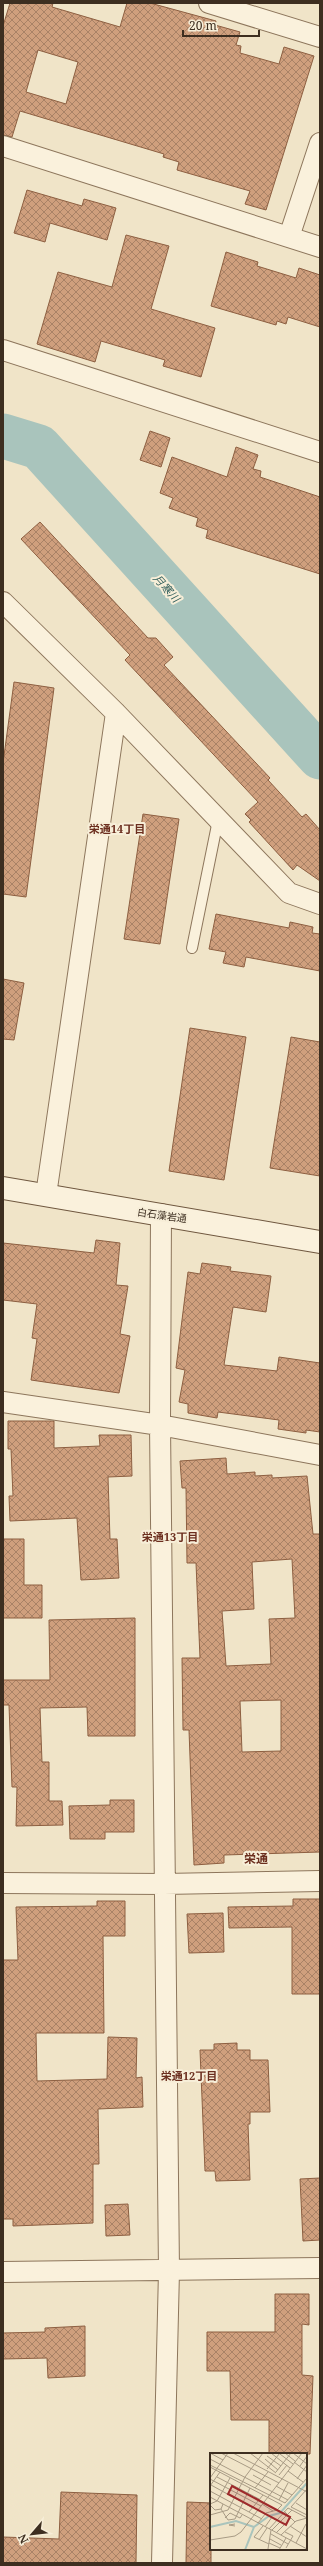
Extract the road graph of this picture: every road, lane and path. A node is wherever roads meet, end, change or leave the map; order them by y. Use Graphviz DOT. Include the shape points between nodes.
graph roads {
  1 [pos="208,3"];
  2 [pos="320,37"];
  3 [pos="320,143"];
  4 [pos="3,146"];
  5 [pos="289,237"];
  6 [pos="320,247"];
  7 [pos="3,350"];
  8 [pos="320,452"];
  9 [pos="3,602"];
  10 [pos="116,713"];
  11 [pos="218,820"];
  12 [pos="320,904"];
  13 [pos="192,948"];
  14 [pos="3,1188"];
  15 [pos="46,1195"];
  16 [pos="161,1214"];
  17 [pos="320,1242"];
  18 [pos="3,1402"];
  19 [pos="160,1425"];
  20 [pos="320,1455"];
  21 [pos="320,1881"];
  22 [pos="3,1883"];
  23 [pos="164,1884"];
  24 [pos="320,2268"];
  25 [pos="169,2271"];
  26 [pos="3,2272"];
  27 [pos="162,2563"];
  1 -- 2 [label="street"];
  3 -- 5 [label="street"];
  4 -- 5 [label="street"];
  5 -- 6 [label="street"];
  7 -- 8 [label="street"];
  9 -- 10 [label="street"];
  10 -- 11 [label="street"];
  10 -- 15 [label="street"];
  11 -- 12 [label="street" via="289,893"];
  11 -- 13 [label="lane"];
  14 -- 15 [label="main road, 白石藻岩通"];
  15 -- 16 [label="main road, 白石藻岩通"];
  16 -- 17 [label="main road, 白石藻岩通"];
  16 -- 19 [label="street"];
  18 -- 19 [label="street"];
  19 -- 20 [label="street"];
  19 -- 23 [label="street"];
  21 -- 23 [label="street"];
  22 -- 23 [label="street"];
  23 -- 25 [label="street"];
  24 -- 25 [label="street"];
  25 -- 26 [label="street"];
  25 -- 27 [label="street"];
}
